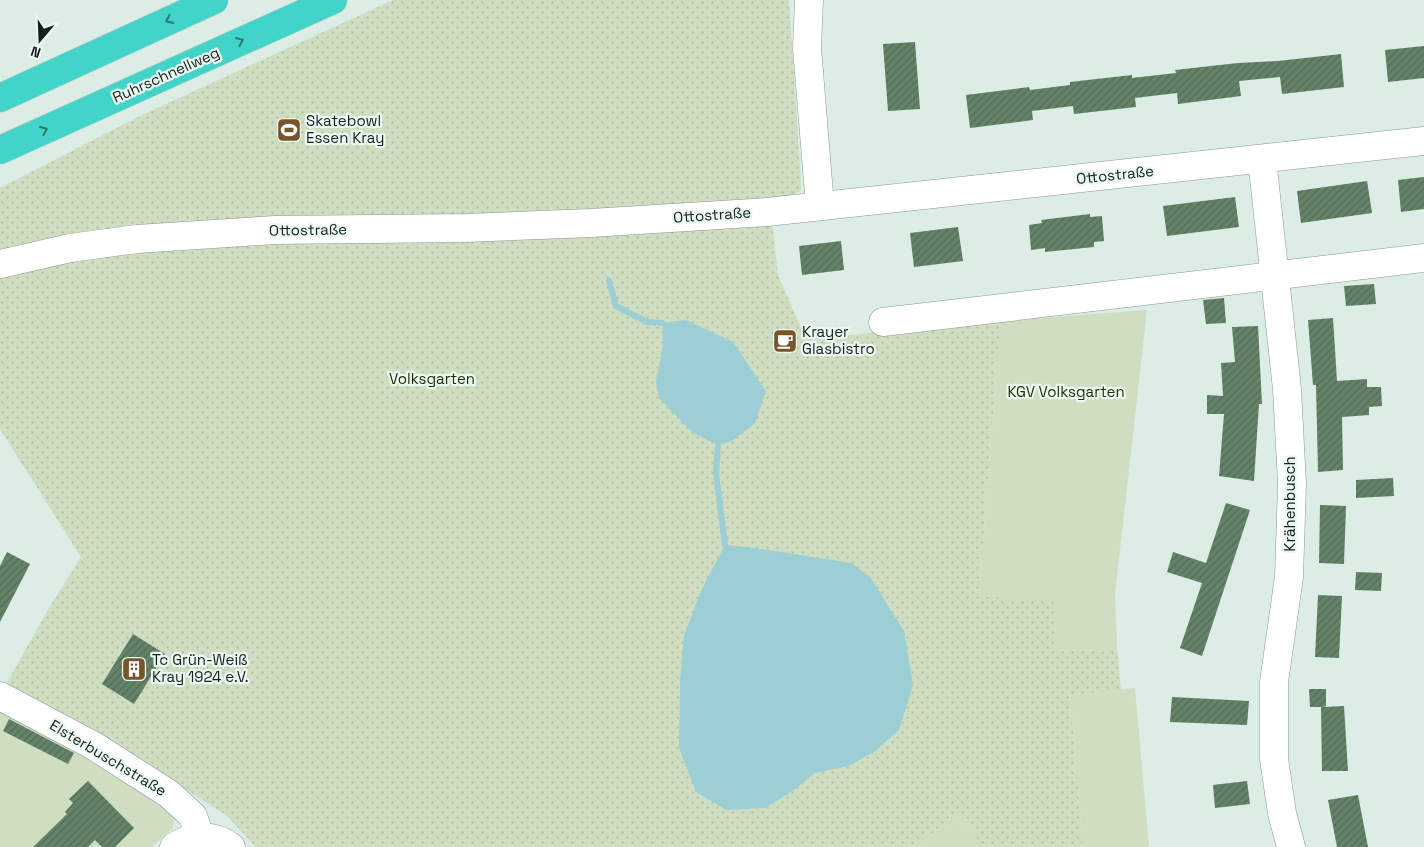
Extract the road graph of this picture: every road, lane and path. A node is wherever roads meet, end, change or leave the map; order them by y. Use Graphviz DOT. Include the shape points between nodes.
graph roads {
  1 [pos="214,0"];
  2 [pos="333,0"];
  3 [pos="809,0"];
  4 [pos="0,98"];
  5 [pos="1424,141"];
  6 [pos="0,150"];
  7 [pos="1262,159"];
  8 [pos="820,206"];
  9 [pos="1424,258"];
  10 [pos="0,264"];
  11 [pos="1276,275"];
  12 [pos="883,322"];
  13 [pos="0,696"];
  14 [pos="200,837"];
  15 [pos="174,847"];
  16 [pos="231,847"];
  17 [pos="1291,847"];
  1 -- 4 [label="highway, one-way"];
  6 -- 2 [label="highway, Ruhrschnellweg, one-way"];
  3 -- 8 [label="street" via="807,48"];
  5 -- 7 [label="street, Ottostraße"];
  7 -- 8 [label="street, Ottostraße"];
  7 -- 11 [label="street, Krähenbusch"];
  8 -- 10 [label="street, Ottostraße" via="591,223 275,230 137,239 70,248"];
  9 -- 11 [label="street"];
  11 -- 12 [label="street"];
  11 -- 17 [label="street, Krähenbusch" via="1292,484 1289,577 1274,682 1274,760"];
  13 -- 14 [label="street, Elsterbuschstraße" via="94,746 169,794 193,816"];
  14 -- 15 [label="street"];
  14 -- 16 [label="street"];
}
